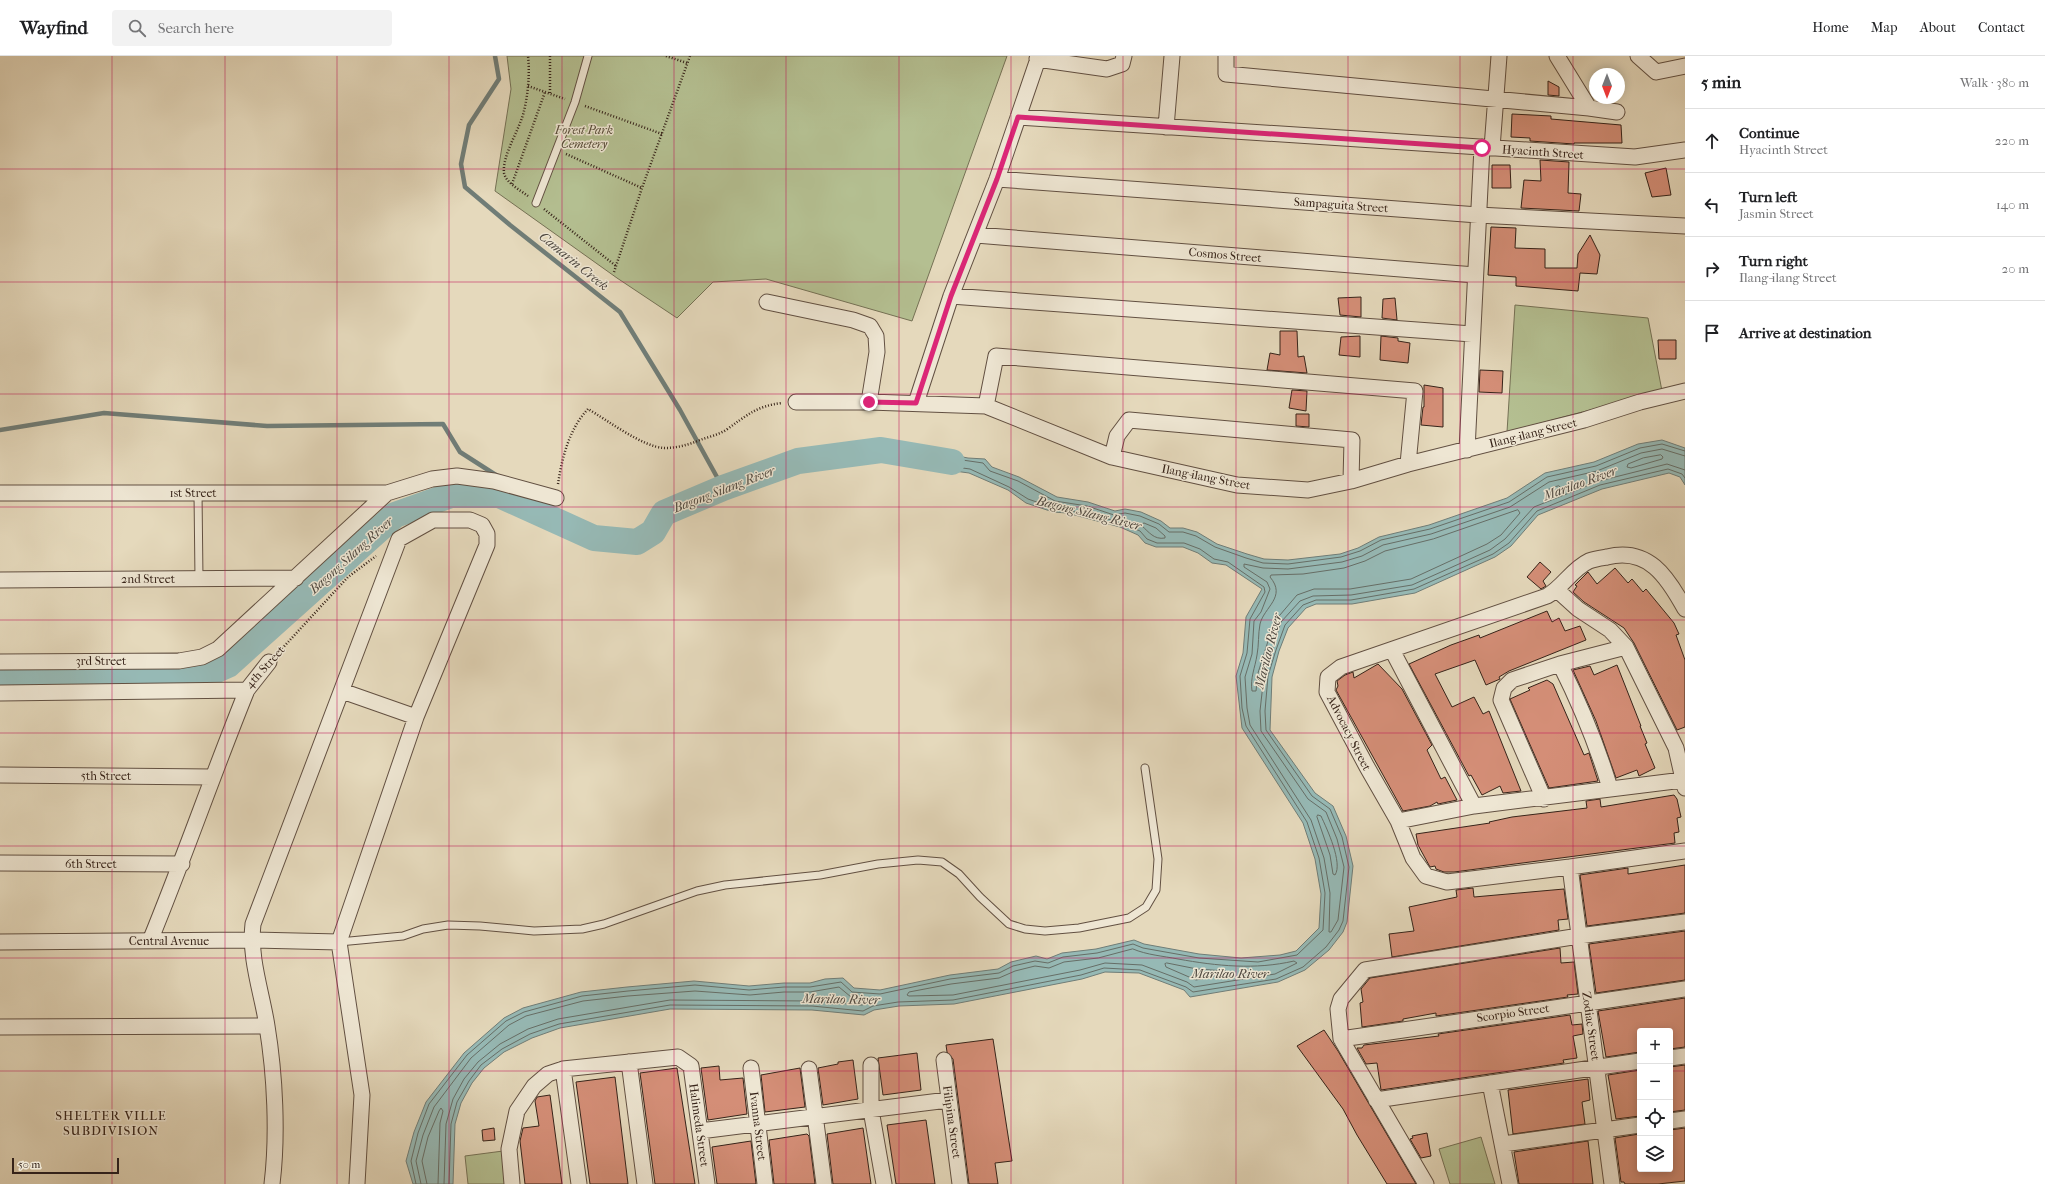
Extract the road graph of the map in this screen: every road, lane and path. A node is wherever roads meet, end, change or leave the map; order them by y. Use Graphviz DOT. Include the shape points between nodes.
graph roads {
  1 [pos="528,56"];
  2 [pos="550,56"];
  3 [pos="588,56"];
  4 [pos="666,56"];
  5 [pos="690,56"];
  6 [pos="1124,56"];
  7 [pos="1172,56"];
  8 [pos="1226,56"];
  9 [pos="1499,56"];
  10 [pos="1557,56"];
  11 [pos="1638,56"];
  12 [pos="1038,58"];
  13 [pos="687,63"];
  14 [pos="1685,66"];
  15 [pos="545,92"];
  16 [pos="550,94"];
  17 [pos="1496,98"];
  18 [pos="575,102"];
  19 [pos="1588,108"];
  20 [pos="1617,112"];
  21 [pos="1018,117"];
  22 [pos="1166,127"];
  23 [pos="662,134"];
  24 [pos="1487,148"];
  25 [pos="555,149"];
  26 [pos="1685,150"];
  27 [pos="997,179"];
  28 [pos="512,184"];
  29 [pos="642,188"];
  30 [pos="536,203"];
  31 [pos="1478,215"];
  32 [pos="1685,226"];
  33 [pos="976,235"];
  34 [pos="614,272"];
  35 [pos="1475,275"];
  36 [pos="951,296"];
  37 [pos="767,302"];
  38 [pos="1472,334"];
  39 [pos="1685,387"];
  40 [pos="796,402"];
  41 [pos="869,402"];
  42 [pos="916,403"];
  43 [pos="986,406"];
  44 [pos="1467,450"];
  45 [pos="1112,457"];
  46 [pos="1408,464"];
  47 [pos="1351,481"];
  48 [pos="0,493"];
  49 [pos="198,493"];
  50 [pos="387,494"];
  51 [pos="556,498"];
  52 [pos="380,553"];
  53 [pos="199,578"];
  54 [pos="296,578"];
  55 [pos="0,580"];
  56 [pos="1557,590"];
  57 [pos="1685,609"];
  58 [pos="1626,647"];
  59 [pos="1392,650"];
  60 [pos="0,662"];
  61 [pos="269,662"];
  62 [pos="1560,664"];
  63 [pos="247,690"];
  64 [pos="342,691"];
  65 [pos="0,693"];
  66 [pos="416,717"];
  67 [pos="1680,746"];
  68 [pos="1144,768"];
  69 [pos="0,775"];
  70 [pos="212,776"];
  71 [pos="1684,784"];
  72 [pos="1610,788"];
  73 [pos="1544,798"];
  74 [pos="1474,806"];
  75 [pos="1398,821"];
  76 [pos="1685,851"];
  77 [pos="0,863"];
  78 [pos="182,864"];
  79 [pos="1570,867"];
  80 [pos="1685,922"];
  81 [pos="1579,936"];
  82 [pos="251,940"];
  83 [pos="150,941"];
  84 [pos="0,942"];
  85 [pos="339,942"];
  86 [pos="1685,989"];
  87 [pos="1587,1002"];
  88 [pos="267,1026"];
  89 [pos="0,1027"];
  90 [pos="1341,1039"];
  91 [pos="1685,1056"];
  92 [pos="1673,1058"];
  93 [pos="944,1060"];
  94 [pos="629,1062"];
  95 [pos="1637,1062"];
  96 [pos="871,1065"];
  97 [pos="1597,1067"];
  98 [pos="750,1068"];
  99 [pos="563,1069"];
  100 [pos="809,1069"];
  101 [pos="1490,1082"];
  102 [pos="948,1100"];
  103 [pos="1376,1100"];
  104 [pos="871,1110"];
  105 [pos="817,1117"];
  106 [pos="1685,1119"];
  107 [pos="1673,1121"];
  108 [pos="757,1125"];
  109 [pos="1637,1125"];
  110 [pos="1605,1130"];
  111 [pos="700,1131"];
  112 [pos="1503,1144"];
  113 [pos="272,1184"];
  114 [pos="357,1184"];
  115 [pos="512,1184"];
  116 [pos="579,1184"];
  117 [pos="645,1184"];
  118 [pos="707,1184"];
  119 [pos="766,1184"];
  120 [pos="824,1184"];
  121 [pos="884,1184"];
  122 [pos="960,1184"];
  123 [pos="1426,1184"];
  124 [pos="1510,1184"];
  125 [pos="1612,1184"];
  1 -- 15 [label="path" via="528,86"];
  2 -- 16 [label="path"];
  3 -- 18 [label="lane"];
  4 -- 13 [label="path"];
  5 -- 13 [label="path"];
  6 -- 12 [label="street" via="1122,64 1107,69"];
  7 -- 22 [label="street"];
  8 -- 17 [label="street" via="1226,74"];
  9 -- 17 [label="street"];
  10 -- 19 [label="street"];
  11 -- 14 [label="street" via="1656,72"];
  12 -- 21 [label="street"];
  13 -- 23 [label="path"];
  15 -- 16 [label="path"];
  15 -- 28 [label="path"];
  16 -- 18 [label="path"];
  17 -- 19 [label="street"];
  17 -- 24 [label="street"];
  18 -- 23 [label="path"];
  18 -- 25 [label="lane"];
  19 -- 20 [label="street"];
  21 -- 22 [label="street, Hyacinth Street"];
  21 -- 27 [label="street"];
  22 -- 24 [label="street, Hyacinth Street"];
  23 -- 29 [label="path"];
  24 -- 26 [label="street, Hyacinth Street" via="1635,157"];
  24 -- 31 [label="street"];
  25 -- 29 [label="path"];
  25 -- 30 [label="lane"];
  27 -- 31 [label="street, Sampaguita Street"];
  27 -- 33 [label="street"];
  29 -- 34 [label="path"];
  31 -- 32 [label="street, Sampaguita Street"];
  31 -- 35 [label="street"];
  33 -- 35 [label="street, Cosmos Street"];
  33 -- 36 [label="street"];
  35 -- 38 [label="street"];
  36 -- 38 [label="street"];
  36 -- 42 [label="street"];
  37 -- 41 [label="street" via="870,326 876,336 877,352"];
  38 -- 44 [label="street"];
  39 -- 44 [label="street, Ilang-ilang Street" via="1584,420"];
  40 -- 41 [label="street, Ilang-ilang Street"];
  40 -- 51 [label="path" via="776,404 757,410 739,419 723,432 687,445 663,448 651,445 588,410 574,427 568,442"];
  41 -- 42 [label="street, Ilang-ilang Street"];
  42 -- 43 [label="street, Ilang-ilang Street"];
  43 -- 45 [label="street, Ilang-ilang Street"];
  43 -- 46 [label="street" via="996,356 1415,391"];
  44 -- 46 [label="street, Ilang-ilang Street"];
  45 -- 47 [label="street, Ilang-ilang Street" via="1237,485 1308,490"];
  45 -- 47 [label="street" via="1117,436 1129,420 1352,440"];
  46 -- 47 [label="street, Ilang-ilang Street"];
  48 -- 49 [label="street, 1st Street"];
  49 -- 50 [label="street, 1st Street"];
  49 -- 53 [label="lane"];
  50 -- 51 [label="street" via="432,479 457,476 494,481"];
  50 -- 54 [label="street"];
  52 -- 61 [label="path, 4th Street" via="348,577"];
  53 -- 54 [label="street, 2nd Street"];
  53 -- 55 [label="street, 2nd Street"];
  54 -- 60 [label="street, 3rd Street" via="218,649 202,658 179,661"];
  56 -- 57 [label="street, Advocacy Street" via="1569,576 1589,561 1619,554 1642,557 1659,569"];
  56 -- 58 [label="street" via="1578,609 1610,630"];
  56 -- 59 [label="street, Advocacy Street" via="1547,596"];
  58 -- 62 [label="street"];
  58 -- 67 [label="street"];
  59 -- 74 [label="street"];
  59 -- 75 [label="street, Advocacy Street" via="1341,667 1328,677 1327,692"];
  61 -- 63 [label="street, 4th Street"];
  62 -- 72 [label="street" via="1580,706"];
  62 -- 73 [label="street" via="1512,680 1504,688 1501,700"];
  63 -- 65 [label="street, 4th Street"];
  63 -- 70 [label="street"];
  64 -- 66 [label="street"];
  64 -- 66 [label="street" via="399,539 432,520 470,520 482,525 487,534 487,545"];
  64 -- 82 [label="street" via="253,924"];
  66 -- 85 [label="street"];
  67 -- 71 [label="street"];
  68 -- 85 [label="lane" via="1158,859 1156,890 1146,907 1129,918 1079,928 1045,931 1025,929 1009,924 959,874 942,862 918,860 878,864 820,876 725,885 678,897 604,924 582,929 534,931 448,925 423,929 403,936"];
  69 -- 70 [label="street, 5th Street"];
  70 -- 78 [label="street"];
  71 -- 72 [label="street"];
  72 -- 73 [label="street"];
  73 -- 74 [label="street"];
  74 -- 75 [label="street"];
  75 -- 79 [label="street, Advocacy Street" via="1413,858 1426,876 1447,882"];
  76 -- 79 [label="street, Advocacy Street"];
  77 -- 78 [label="street, 6th Street"];
  78 -- 83 [label="street"];
  79 -- 81 [label="street, Zodiac Street"];
  80 -- 81 [label="street"];
  81 -- 87 [label="street, Zodiac Street"];
  81 -- 90 [label="street" via="1365,970 1341,999 1338,1009"];
  82 -- 83 [label="street, Central Avenue"];
  82 -- 85 [label="street, Central Avenue"];
  82 -- 88 [label="street"];
  83 -- 84 [label="street, Central Avenue"];
  85 -- 114 [label="street" via="362,1095"];
  86 -- 87 [label="street, Scorpio Street"];
  87 -- 90 [label="street, Scorpio Street"];
  87 -- 97 [label="street, Zodiac Street"];
  88 -- 89 [label="street"];
  88 -- 113 [label="street" via="275,1088"];
  90 -- 103 [label="street"];
  91 -- 92 [label="street"];
  93 -- 102 [label="street, Filipina Street"];
  94 -- 99 [label="street"];
  94 -- 111 [label="street, Halimeda Street" via="678,1057 691,1066"];
  94 -- 117 [label="street"];
  95 -- 97 [label="street"];
  96 -- 104 [label="street"];
  97 -- 101 [label="street"];
  97 -- 110 [label="street, Zodiac Street"];
  98 -- 108 [label="street, Ivanna Street"];
  99 -- 115 [label="street" via="548,1074 534,1086 517,1111 509,1149"];
  99 -- 116 [label="street"];
  100 -- 105 [label="street"];
  101 -- 103 [label="street"];
  101 -- 112 [label="street"];
  102 -- 104 [label="street"];
  102 -- 122 [label="street, Filipina Street"];
  103 -- 123 [label="street"];
  104 -- 105 [label="street"];
  104 -- 121 [label="street"];
  105 -- 108 [label="street"];
  105 -- 120 [label="street"];
  106 -- 107 [label="street"];
  108 -- 111 [label="street"];
  108 -- 119 [label="street, Ivanna Street"];
  109 -- 110 [label="street"];
  110 -- 112 [label="street"];
  110 -- 125 [label="street, Zodiac Street"];
  111 -- 118 [label="street, Halimeda Street"];
  112 -- 124 [label="street"];
}
